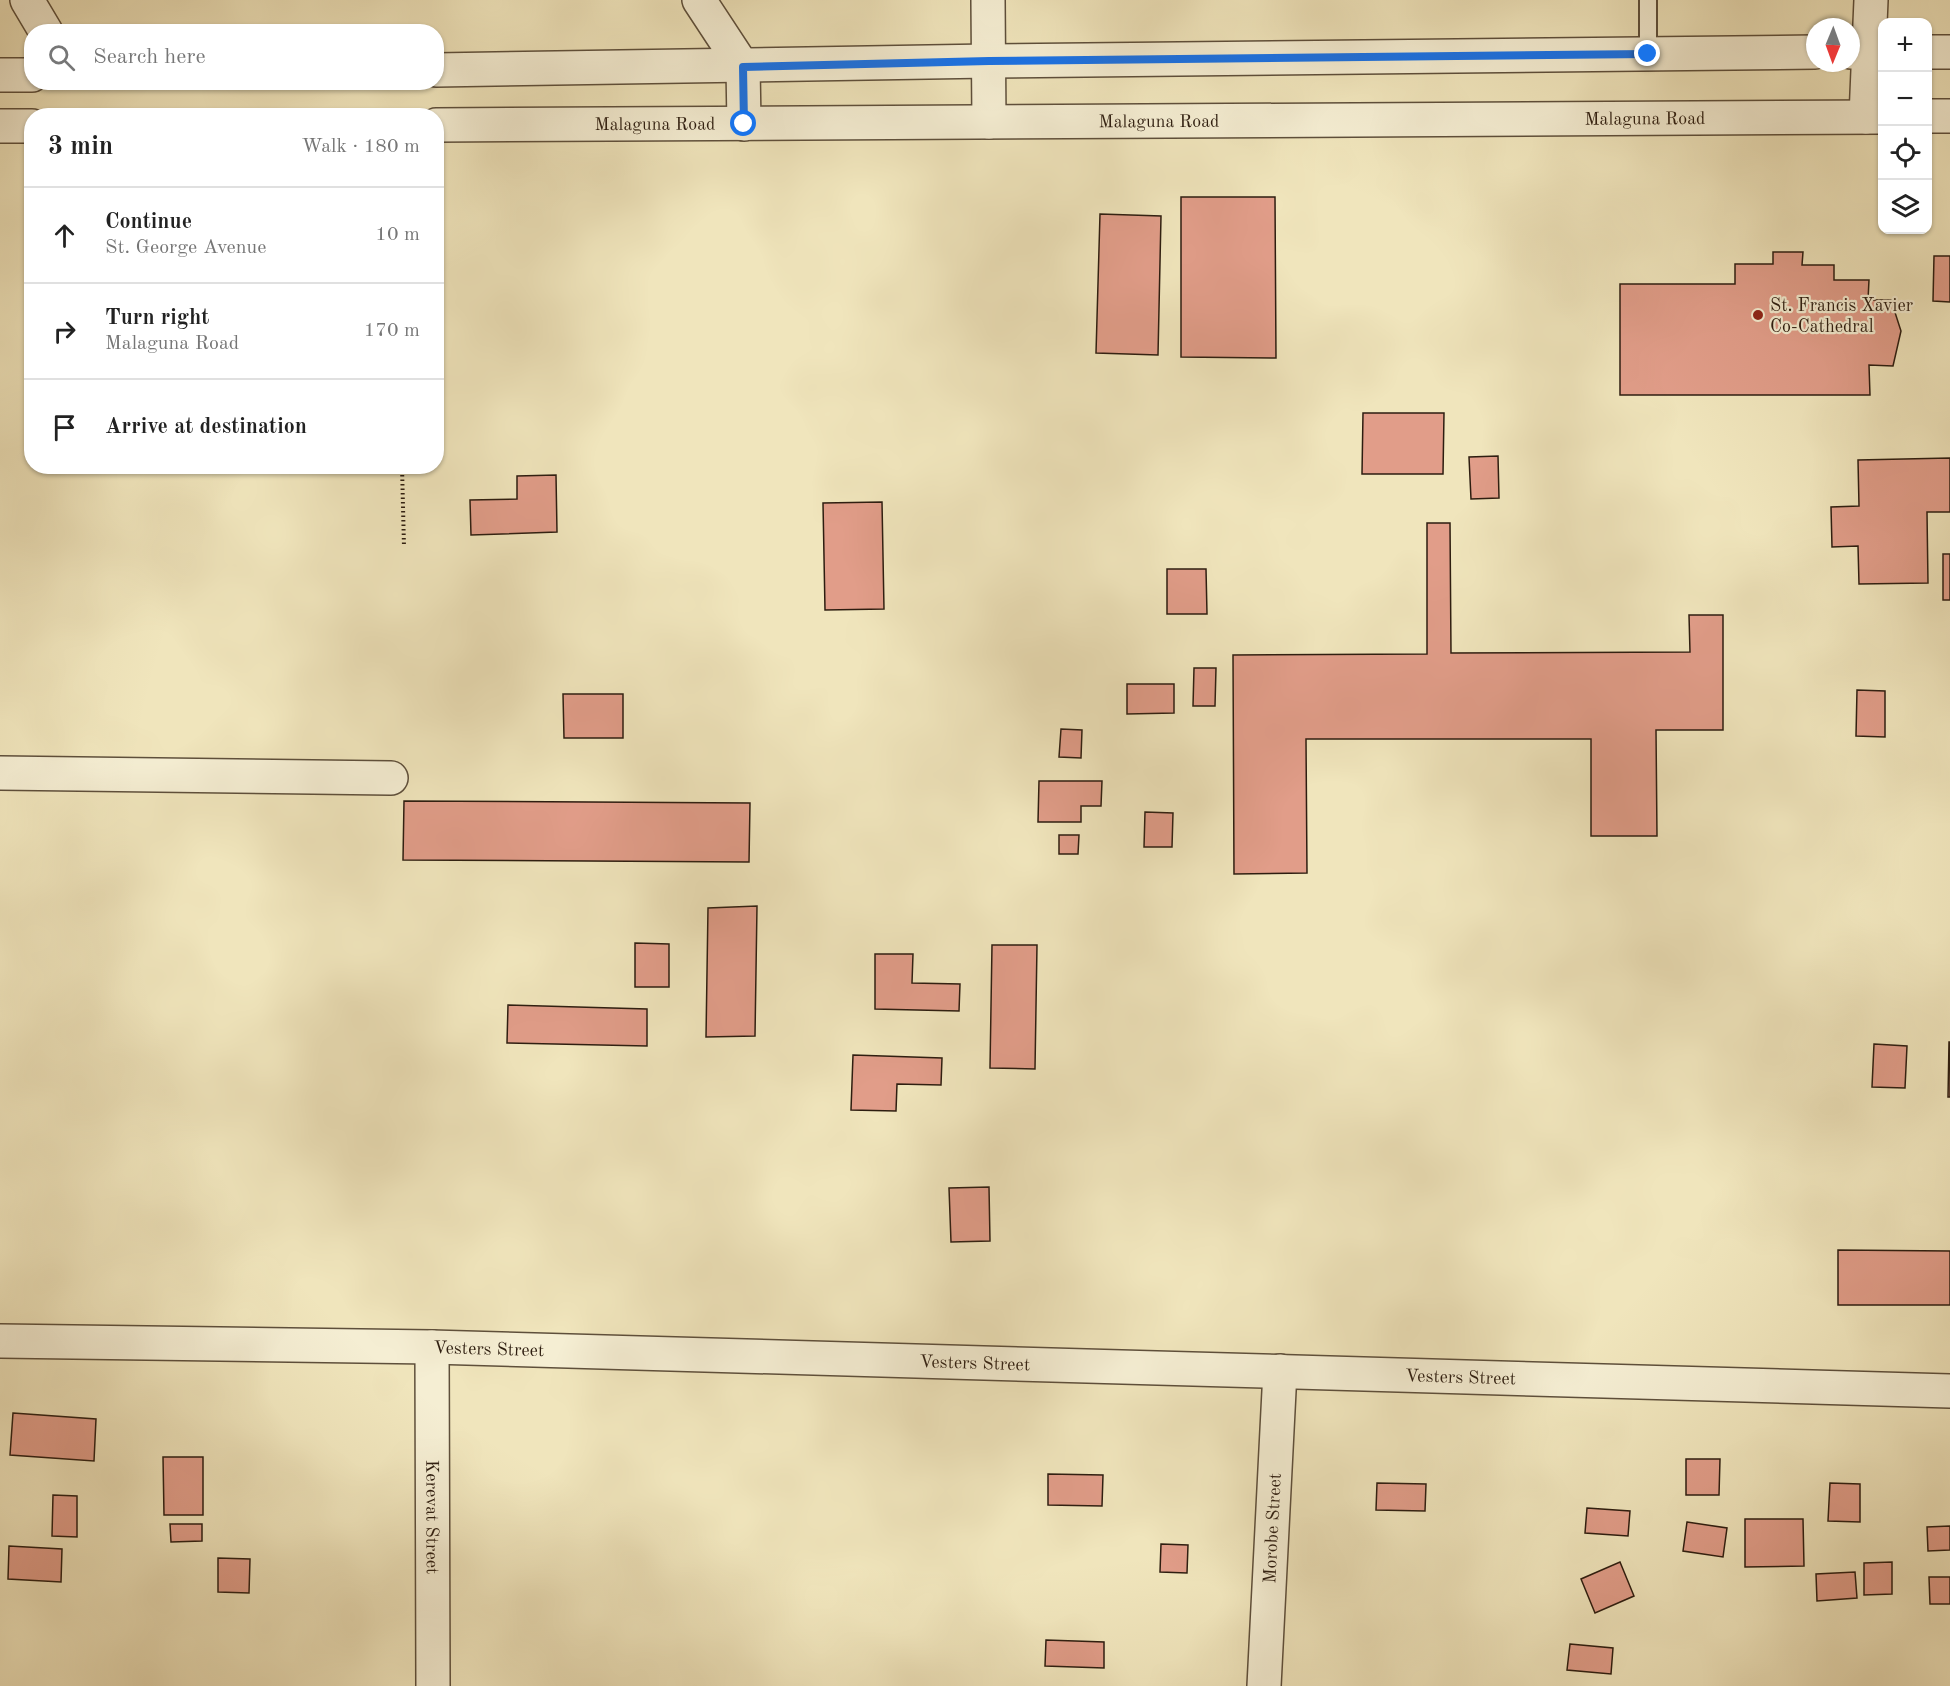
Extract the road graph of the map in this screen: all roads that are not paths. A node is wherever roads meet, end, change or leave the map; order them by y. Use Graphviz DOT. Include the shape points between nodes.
graph roads {
  1 [pos="27,0"];
  2 [pos="699,0"];
  3 [pos="988,0"];
  4 [pos="1648,0"];
  5 [pos="1871,0"];
  6 [pos="41,24"];
  7 [pos="1806,52"];
  8 [pos="1868,52"];
  9 [pos="1932,52"];
  10 [pos="1950,52"];
  11 [pos="1648,54"];
  12 [pos="989,61"];
  13 [pos="743,67"];
  14 [pos="444,70"];
  15 [pos="0,75"];
  16 [pos="24,75"];
  17 [pos="1932,116"];
  18 [pos="1950,116"];
  19 [pos="1874,117"];
  20 [pos="989,122"];
  21 [pos="744,124"];
  22 [pos="444,125"];
  23 [pos="0,126"];
  24 [pos="24,126"];
  25 [pos="0,773"];
  26 [pos="391,777"];
  27 [pos="0,1341"];
  28 [pos="432,1347"];
  29 [pos="1280,1371"];
  30 [pos="1950,1391"];
  31 [pos="433,1686"];
  32 [pos="1264,1686"];
  1 -- 6 [label="street"];
  2 -- 13 [label="street"];
  3 -- 12 [label="street"];
  4 -- 11 [label="lane"];
  5 -- 8 [label="street"];
  7 -- 11 [label="street"];
  8 -- 19 [label="street"];
  9 -- 10 [label="street"];
  11 -- 12 [label="street"];
  12 -- 13 [label="street"];
  12 -- 20 [label="street"];
  13 -- 14 [label="street"];
  13 -- 21 [label="street"];
  15 -- 16 [label="street"];
  17 -- 18 [label="street"];
  19 -- 20 [label="street, Malaguna Road"];
  20 -- 21 [label="street, Malaguna Road"];
  21 -- 22 [label="street, Malaguna Road"];
  23 -- 24 [label="street"];
  25 -- 26 [label="street"];
  27 -- 28 [label="street, Vesters Street"];
  28 -- 29 [label="street, Vesters Street"];
  28 -- 31 [label="street, Kerevat Street"];
  29 -- 30 [label="street, Vesters Street"];
  29 -- 32 [label="street, Morobe Street"];
}
